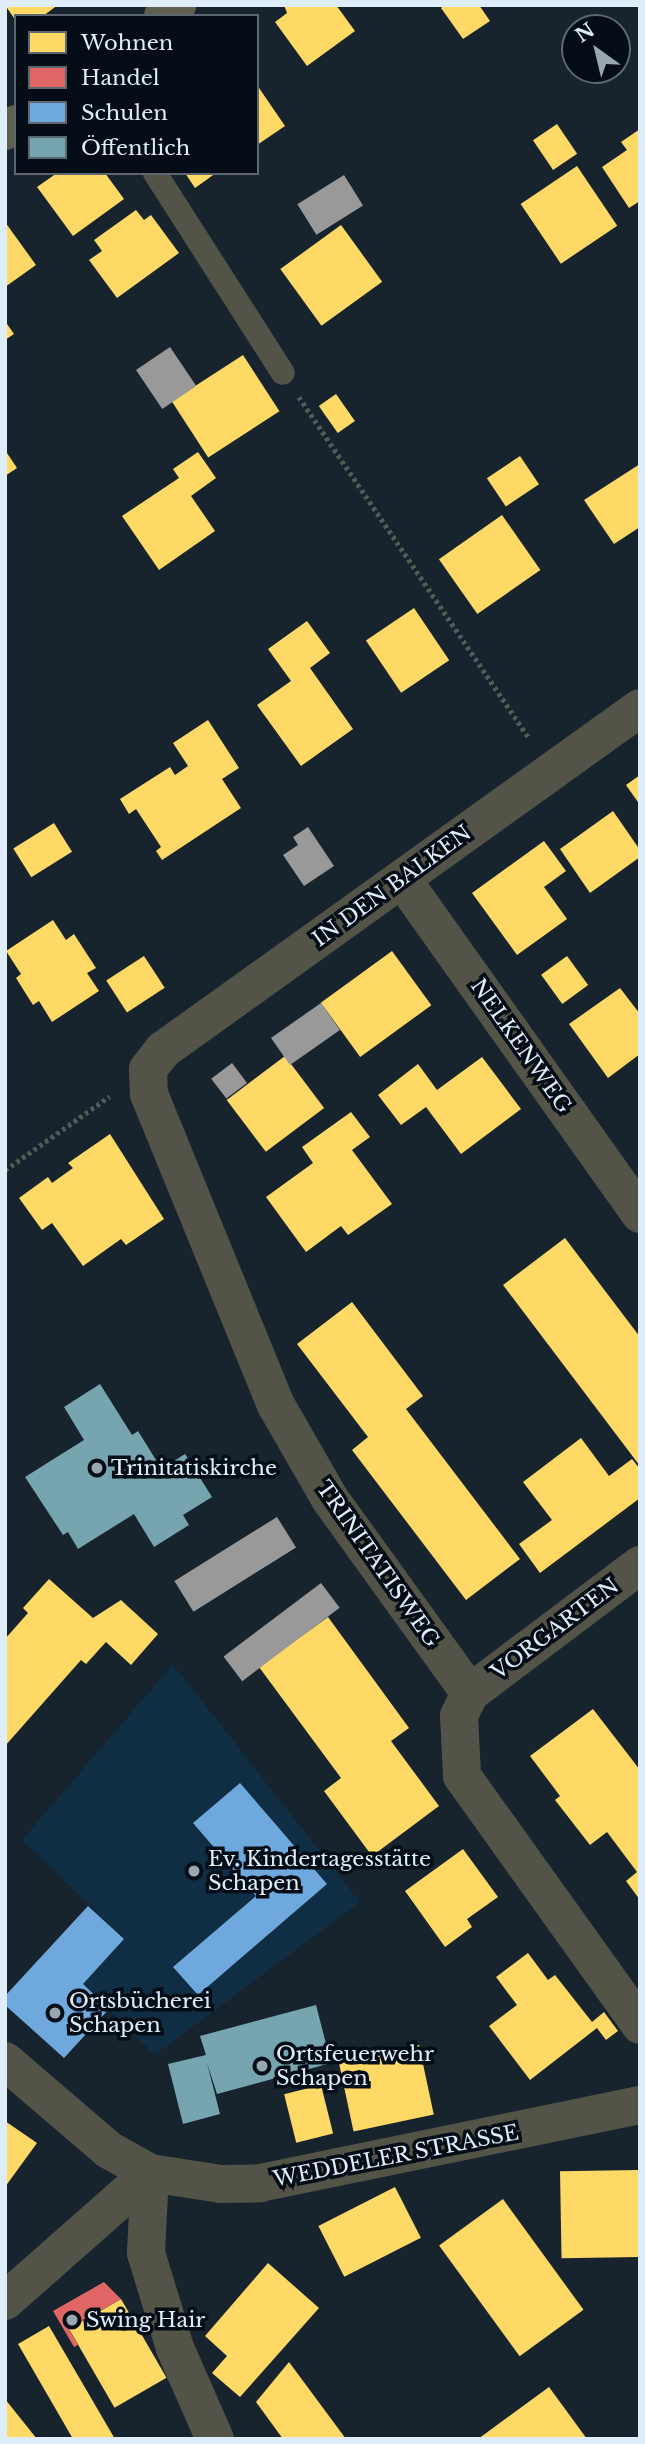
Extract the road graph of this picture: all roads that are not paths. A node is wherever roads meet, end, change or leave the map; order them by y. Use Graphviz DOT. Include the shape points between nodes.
graph roads {
  1 [pos="156,175"];
  2 [pos="283,373"];
  3 [pos="640,708"];
  4 [pos="402,879"];
  5 [pos="148,1069"];
  6 [pos="640,1214"];
  7 [pos="640,1565"];
  8 [pos="470,1693"];
  9 [pos="640,2025"];
  10 [pos="5,2061"];
  11 [pos="640,2105"];
  12 [pos="150,2173"];
  13 [pos="5,2301"];
  14 [pos="215,2439"];
  1 -- 2 [label="lane"];
  3 -- 4 [label="street, IN DEN BALKEN"];
  4 -- 5 [label="street, IN DEN BALKEN" via="163,1050"];
  4 -- 6 [label="street, NELKENWEG"];
  5 -- 8 [label="street, TRINITATISWEG" via="149,1094 276,1405 330,1499"];
  7 -- 8 [label="street, VORGARTEN"];
  8 -- 9 [label="street" via="459,1716 462,1776"];
  10 -- 12 [label="street, WEDDELER STRASSE" via="100,2143"];
  11 -- 12 [label="street, WEDDELER STRASSE" via="260,2183 198,2183"];
  12 -- 13 [label="street"];
  12 -- 14 [label="street" via="146,2253 176,2348"];
}
